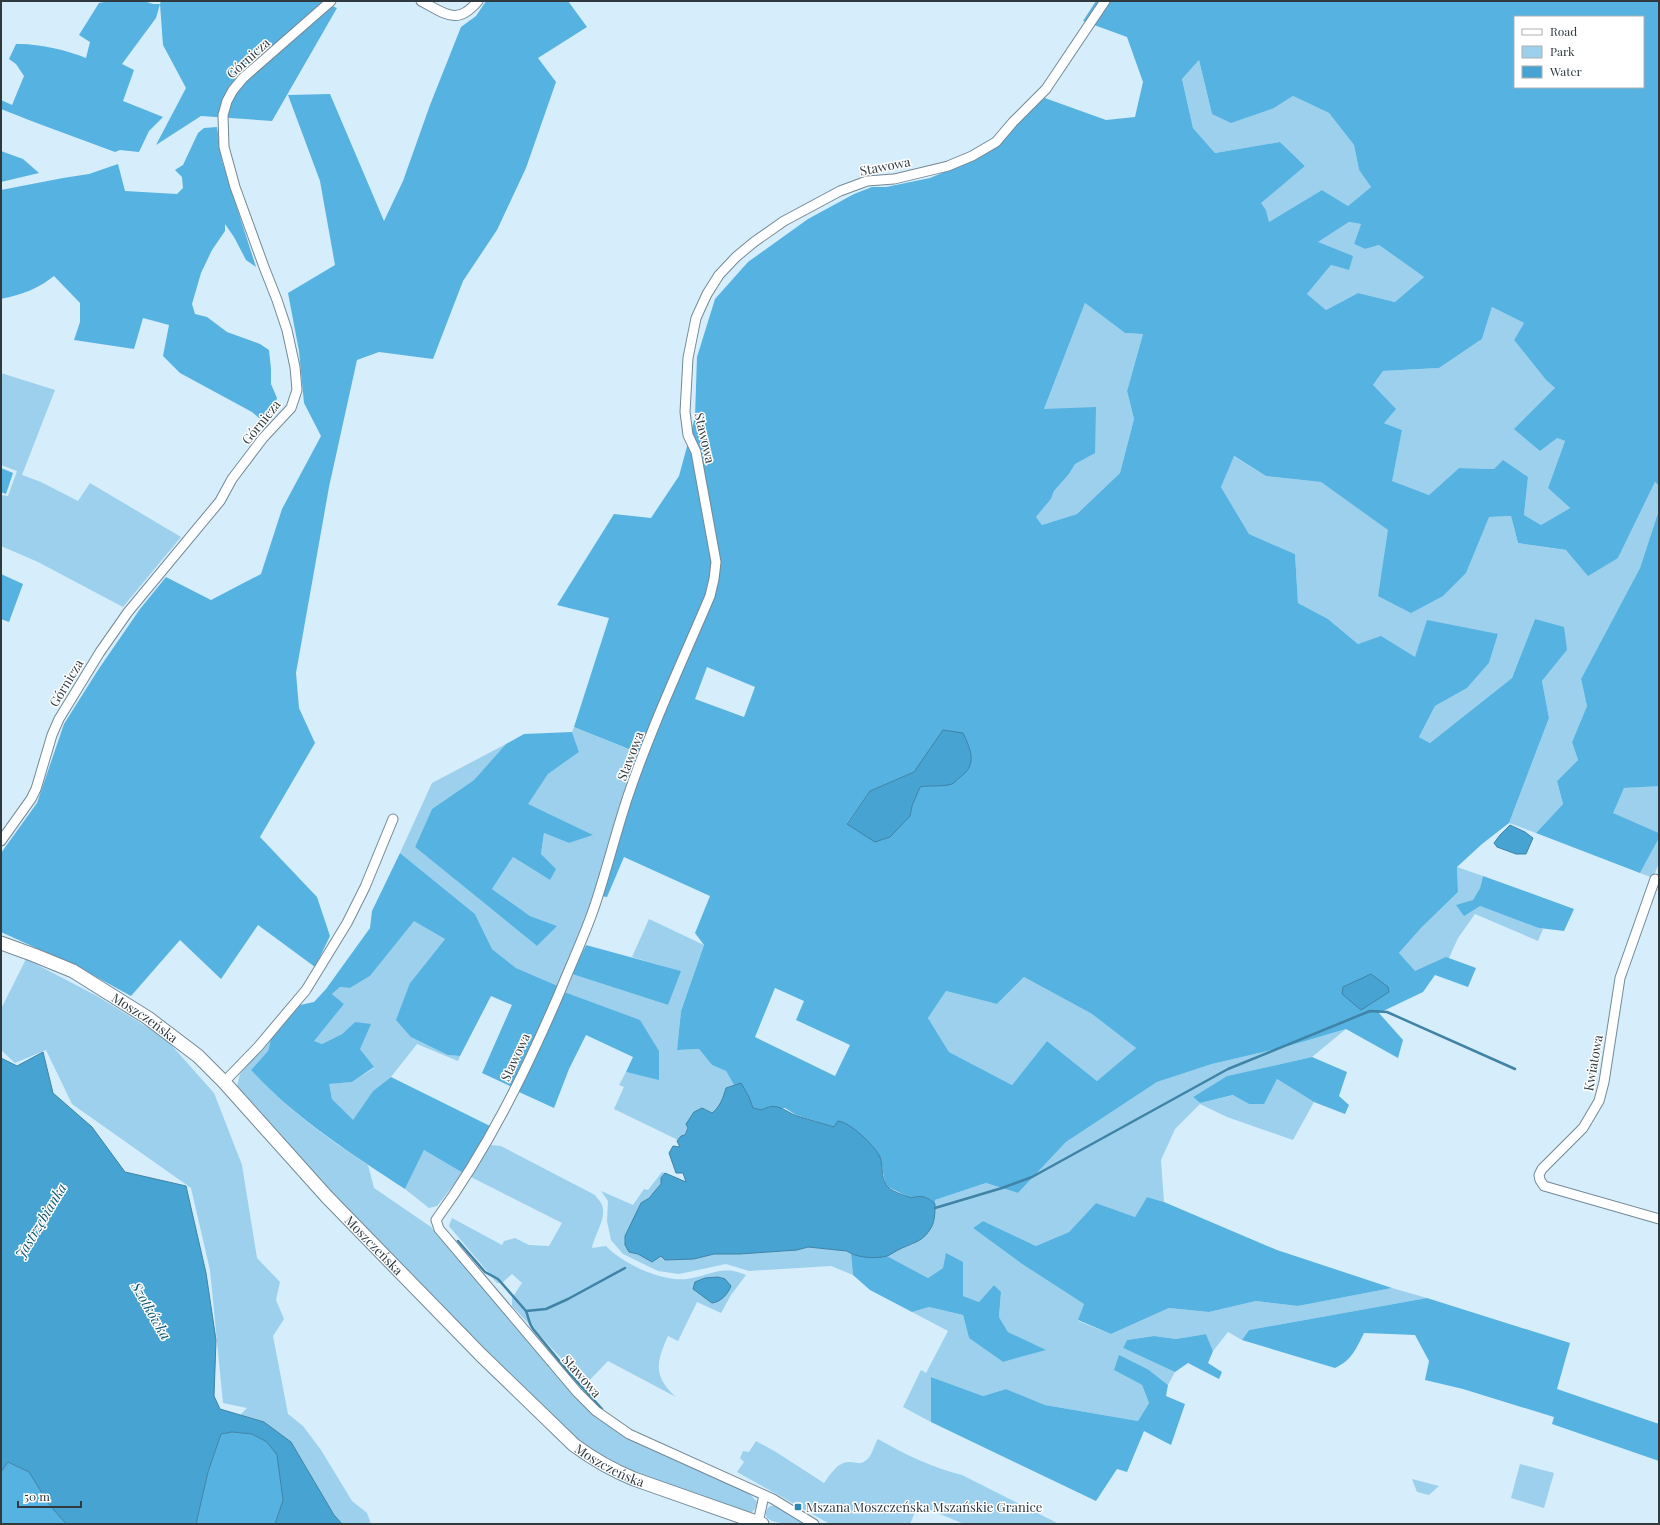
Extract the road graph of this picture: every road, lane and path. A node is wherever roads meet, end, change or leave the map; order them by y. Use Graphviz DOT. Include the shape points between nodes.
graph roads {
  1 [pos="330,1"];
  2 [pos="421,1"];
  3 [pos="478,1"];
  4 [pos="1105,1"];
  5 [pos="393,819"];
  6 [pos="1,841"];
  7 [pos="1654,879"];
  8 [pos="1,943"];
  9 [pos="224,1082"];
  10 [pos="1659,1219"];
  11 [pos="764,1495"];
  12 [pos="760,1523"];
  13 [pos="814,1524"];
  1 -- 6 [label="street, Górnicza" via="243,78 232,90 223,115 224,147 229,166 287,330 298,381 294,400 286,414 263,438 232,479 220,501 128,612 100,652 59,719 31,799"];
  2 -- 3 [label="street" via="456,17 464,14"];
  4 -- 11 [label="street, Stawowa" via="1046,89 996,142 948,166 894,179 867,181 840,191 784,221 754,242 719,275 706,294 696,318 688,358 684,412 688,435 696,452 716,562 710,596 645,750 628,796 595,906 548,1018 490,1138 436,1220 439,1229 596,1412 628,1434"];
  5 -- 9 [label="street" via="350,917 306,990 258,1047"];
  7 -- 10 [label="street, Kwiatowa" via="1620,978 1599,1101 1583,1128 1539,1175 1544,1186"];
  8 -- 9 [label="street, Moszczeńska" via="73,972 148,1018 198,1056"];
  9 -- 12 [label="street, Moszczeńska" via="327,1197 481,1355 574,1445 617,1472"];
  11 -- 12 [label="street"];
  11 -- 13 [label="street, Stawowa"];
}
